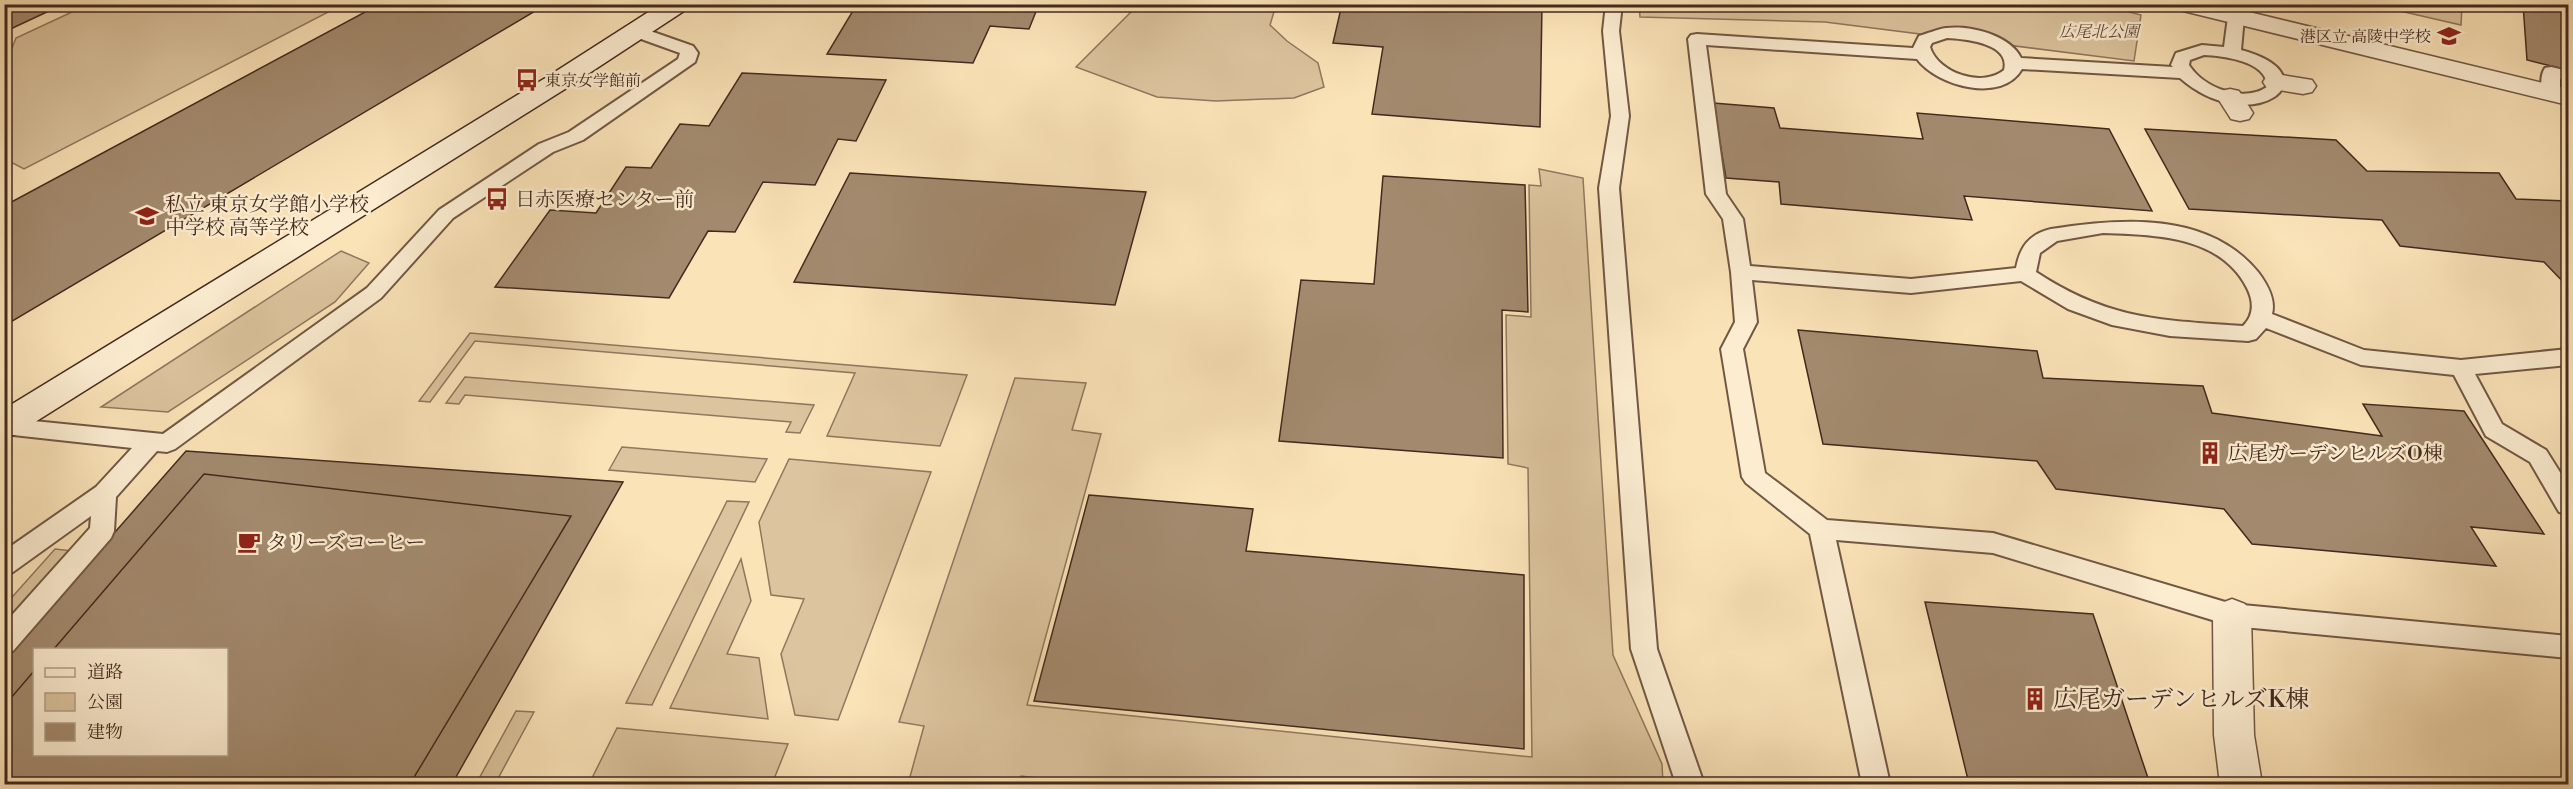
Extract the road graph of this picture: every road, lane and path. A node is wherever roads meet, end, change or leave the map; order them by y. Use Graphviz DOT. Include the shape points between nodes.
graph roads {
  1 [pos="678,4"];
  2 [pos="1614,4"];
  3 [pos="2184,4"];
  4 [pos="2236,17"];
  5 [pos="636,31"];
  6 [pos="2232,53"];
  7 [pos="1921,54"];
  8 [pos="2014,63"];
  9 [pos="2183,73"];
  10 [pos="2276,82"];
  11 [pos="2303,86"];
  12 [pos="2563,88"];
  13 [pos="1741,272"];
  14 [pos="2025,274"];
  15 [pos="2261,318"];
  16 [pos="2568,357"];
  17 [pos="2461,368"];
  18 [pos="4,426"];
  19 [pos="158,443"];
  20 [pos="104,494"];
  21 [pos="2568,505"];
  22 [pos="1821,529"];
  23 [pos="41,539"];
  24 [pos="4,565"];
  25 [pos="4,580"];
  26 [pos="2232,615"];
  27 [pos="4,643"];
  28 [pos="2568,648"];
  29 [pos="1690,784"];
  30 [pos="1876,784"];
  31 [pos="2241,784"];
  1 -- 5 [label="street"];
  2 -- 29 [label="lane" via="1611,31 1620,116 1610,188 1644,649"];
  3 -- 4 [label="street"];
  4 -- 6 [label="lane"];
  4 -- 12 [label="street"];
  5 -- 18 [label="street"];
  5 -- 19 [label="lane" via="687,50 686,62 576,136 546,148 446,214 374,292"];
  6 -- 9 [label="lane" via="2190,53 2182,57"];
  6 -- 10 [label="lane" via="2261,65"];
  7 -- 8 [label="lane" via="1944,74 1966,81 2007,77"];
  7 -- 8 [label="lane" via="1925,40 1960,33 1995,44"];
  7 -- 13 [label="lane" via="1697,39 1716,194 1734,219"];
  8 -- 9 [label="lane"];
  9 -- 10 [label="lane" via="2235,105 2270,95"];
  10 -- 11 [label="street"];
  13 -- 14 [label="lane" via="1911,286"];
  13 -- 22 [label="lane" via="1746,322 1732,349 1754,477"];
  14 -- 15 [label="lane" via="2094,312 2135,323 2248,334"];
  14 -- 15 [label="lane" via="2030,250 2051,235 2103,227 2198,237 2227,253 2250,274 2262,297"];
  15 -- 17 [label="lane" via="2361,357"];
  16 -- 17 [label="lane"];
  17 -- 21 [label="lane" via="2494,430 2538,456"];
  18 -- 19 [label="lane"];
  19 -- 20 [label="lane"];
  20 -- 23 [label="lane"];
  20 -- 27 [label="lane" via="102,531"];
  22 -- 26 [label="lane" via="1992,543"];
  22 -- 30 [label="lane"];
  23 -- 24 [label="lane"];
  23 -- 25 [label="lane"];
  26 -- 28 [label="lane"];
  26 -- 31 [label="street" via="2234,735"];
}
